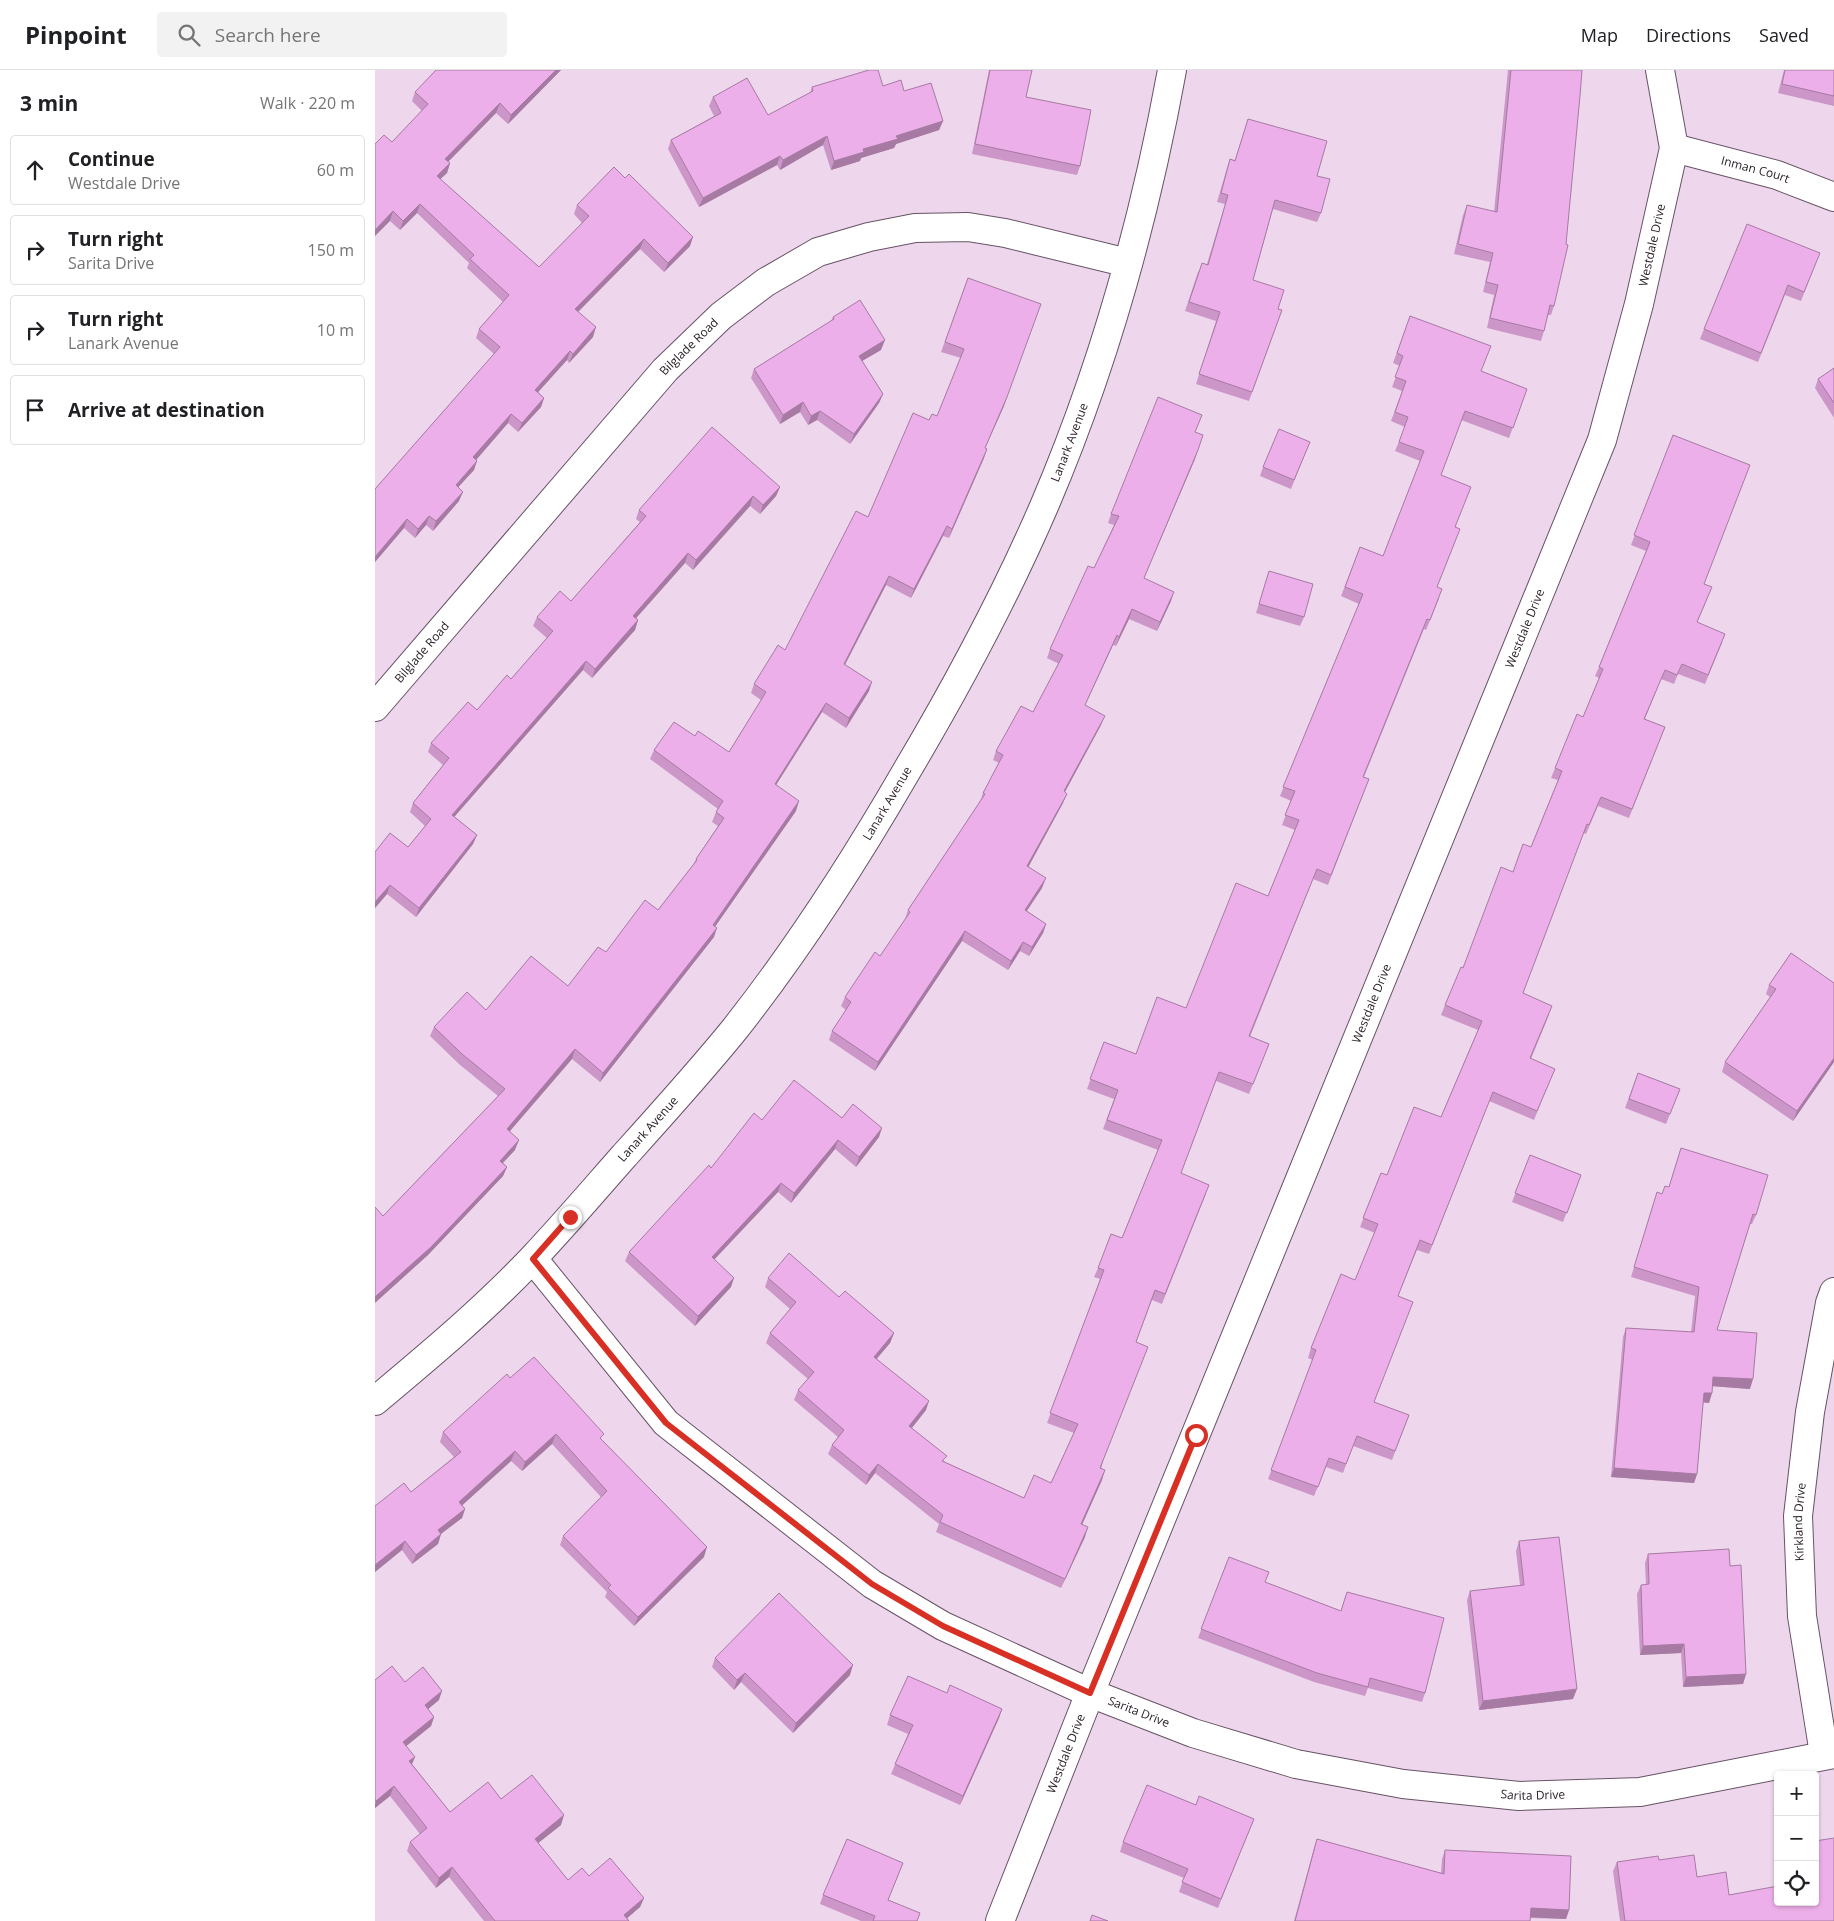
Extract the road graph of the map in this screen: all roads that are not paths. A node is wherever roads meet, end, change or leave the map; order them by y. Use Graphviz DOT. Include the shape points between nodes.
graph roads {
  1 [pos="1172,70"];
  2 [pos="1660,70"];
  3 [pos="1674,148"];
  4 [pos="1834,197"];
  5 [pos="1128,263"];
  6 [pos="375,707"];
  7 [pos="533,1259"];
  8 [pos="1834,1292"];
  9 [pos="375,1401"];
  10 [pos="1090,1693"];
  11 [pos="1829,1754"];
  12 [pos="1000,1921"];
  1 -- 5 [label="street, Lanark Avenue" via="1160,138"];
  2 -- 3 [label="street, Westdale Drive"];
  3 -- 4 [label="street, Inman Court" via="1777,175"];
  3 -- 10 [label="street, Westdale Drive" via="1639,304 1602,440"];
  5 -- 6 [label="street, Bilglade Road" via="995,231 968,227 915,228 818,252 766,282 721,316 665,370"];
  5 -- 7 [label="street, Lanark Avenue" via="1100,359 1045,504 971,658 882,814 783,965 733,1031"];
  7 -- 9 [label="street, Lanark Avenue" via="441,1346"];
  7 -- 10 [label="street, Sarita Drive" via="666,1423 872,1584 943,1626"];
  8 -- 11 [label="street, Kirkland Drive" via="1829,1303 1811,1412 1798,1516 1802,1616"];
  10 -- 11 [label="street, Sarita Drive" via="1193,1733 1296,1764 1403,1784 1519,1796 1640,1792"];
  10 -- 12 [label="street, Westdale Drive"];
}
